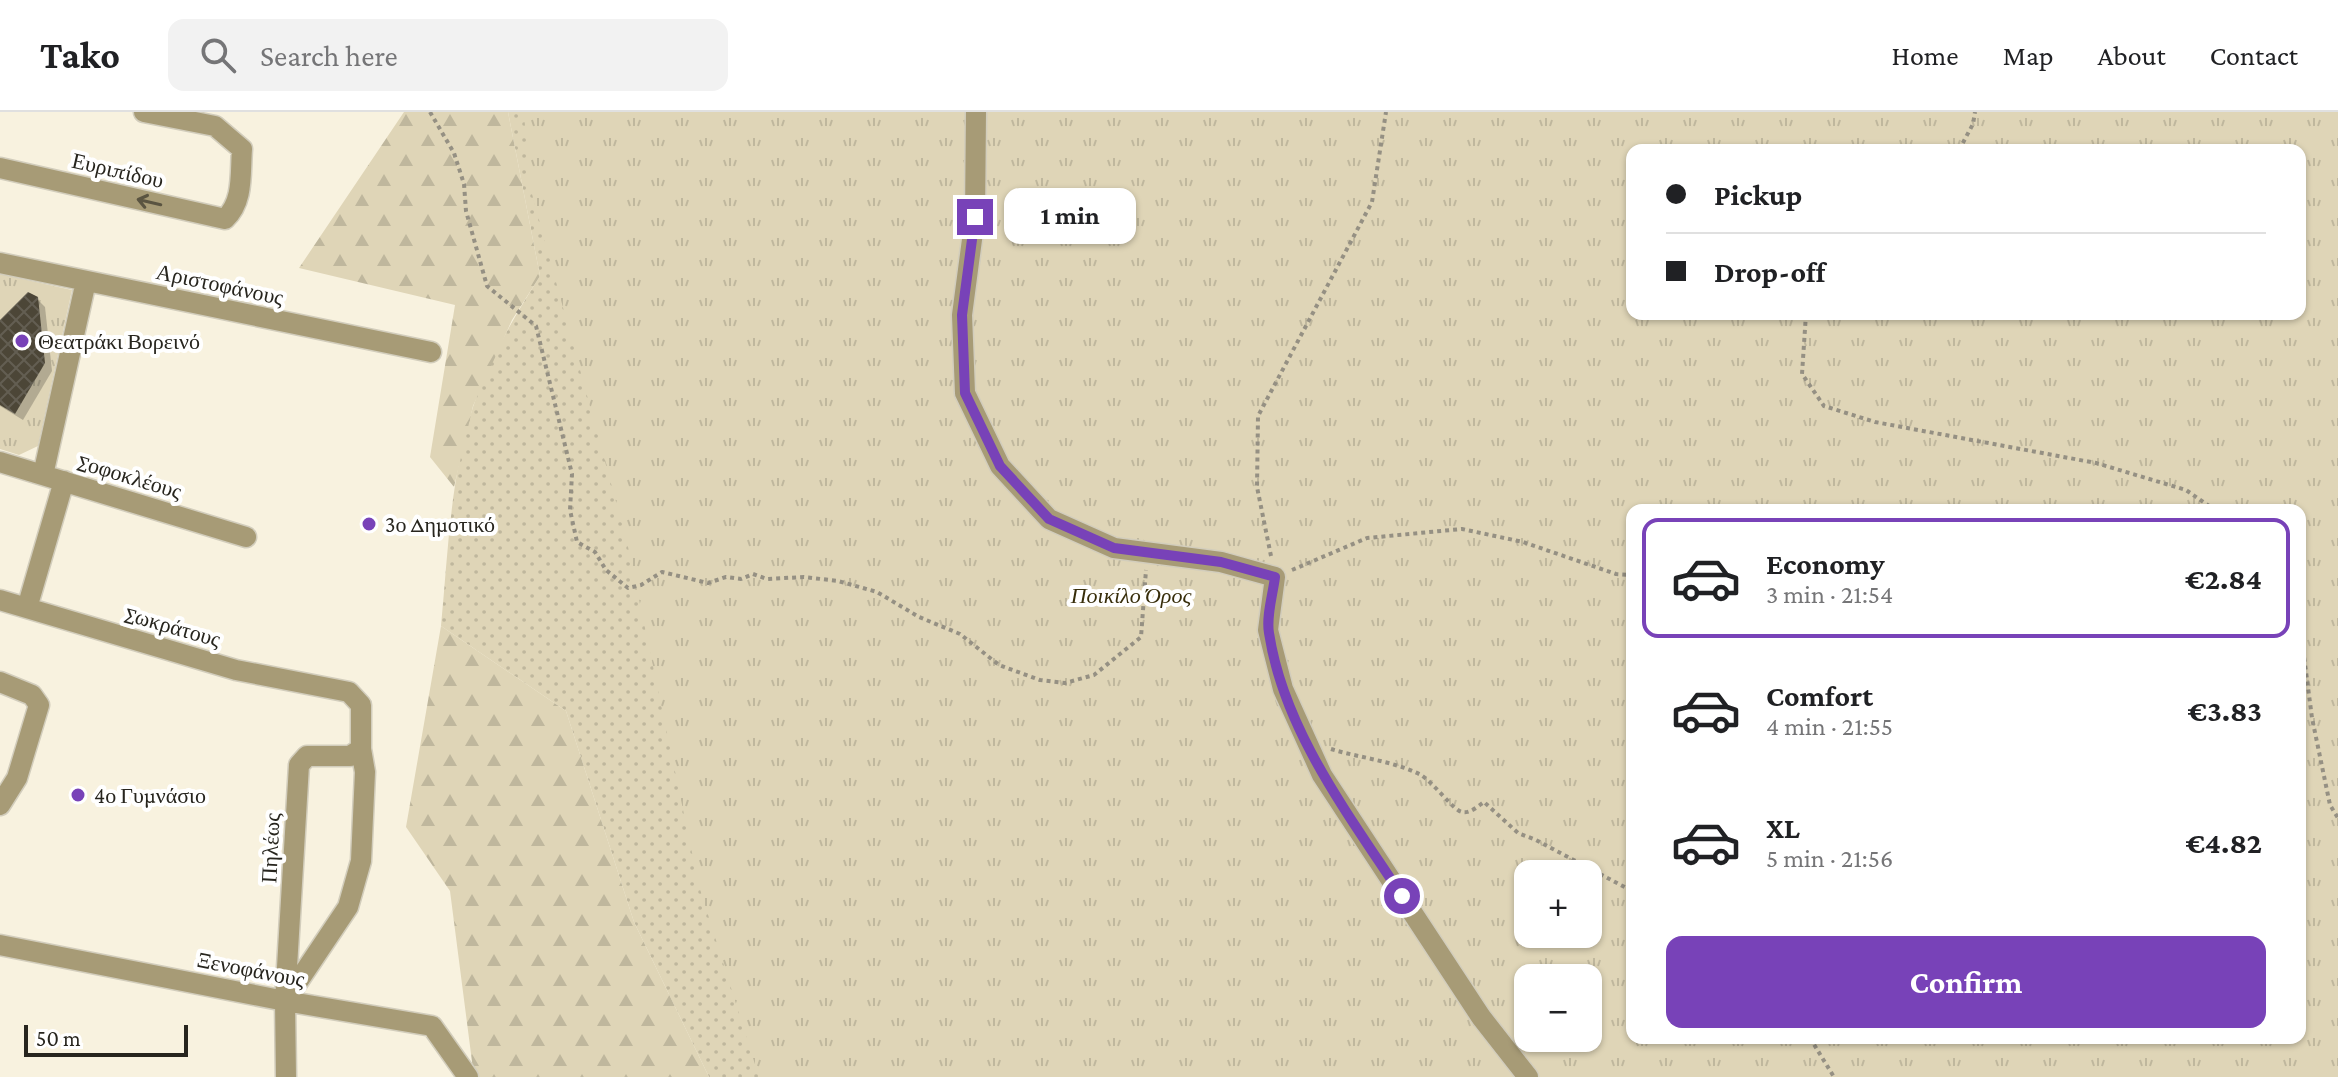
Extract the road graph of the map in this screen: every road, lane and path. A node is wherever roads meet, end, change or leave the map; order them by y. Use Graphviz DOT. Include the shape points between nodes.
graph roads {
  1 [pos="144,112"];
  2 [pos="430,112"];
  3 [pos="976,112"];
  4 [pos="1386,112"];
  5 [pos="1975,112"];
  6 [pos="1962,144"];
  7 [pos="0,168"];
  8 [pos="0,263"];
  9 [pos="86,281"];
  10 [pos="1806,320"];
  11 [pos="431,352"];
  12 [pos="0,462"];
  13 [pos="43,475"];
  14 [pos="64,481"];
  15 [pos="2207,504"];
  16 [pos="246,537"];
  17 [pos="1148,552"];
  18 [pos="1626,575"];
  19 [pos="1275,577"];
  20 [pos="0,600"];
  21 [pos="27,608"];
  22 [pos="2306,672"];
  23 [pos="0,682"];
  24 [pos="1309,747"];
  25 [pos="361,749"];
  26 [pos="1,800"];
  27 [pos="2338,818"];
  28 [pos="1626,888"];
  29 [pos="0,945"];
  30 [pos="285,1001"];
  31 [pos="1814,1044"];
  32 [pos="286,1077"];
  33 [pos="468,1077"];
  34 [pos="1528,1077"];
  35 [pos="1834,1077"];
  1 -- 7 [label="street, Ευριπίδου, one-way" via="215,126 242,149 239,194 225,219"];
  2 -- 17 [label="path" via="454,153 487,286 536,326 572,474 570,510 577,542 595,552 606,570 628,588 662,572 708,583 753,574 838,581 877,592 960,634 999,665 1065,683 1094,675 1141,637"];
  3 -- 17 [label="street" via="975,217 962,315 965,393 1000,466 1049,519 1114,548"];
  4 -- 19 [label="path" via="1372,202 1258,416 1257,487"];
  5 -- 6 [label="path"];
  8 -- 9 [label="street, Αριστοφάνους"];
  9 -- 11 [label="street, Αριστοφάνους"];
  9 -- 13 [label="street"];
  10 -- 15 [label="path" via="1802,374 1824,406 1875,422 2096,463 2186,490"];
  12 -- 13 [label="street, Σοφοκλέους"];
  13 -- 14 [label="street, Σοφοκλέους"];
  14 -- 16 [label="street, Σοφοκλέους"];
  14 -- 21 [label="street"];
  17 -- 19 [label="street" via="1221,562"];
  18 -- 19 [label="path" via="1462,529 1367,538"];
  19 -- 24 [label="street" via="1268,630 1283,689"];
  20 -- 21 [label="street, Σωκράτους"];
  21 -- 25 [label="street, Σωκράτους" via="236,670 349,692 361,705"];
  22 -- 27 [label="path" via="2330,805"];
  23 -- 26 [label="street" via="32,695 39,705 17,778"];
  24 -- 28 [label="path" via="1418,774 1462,812 1484,802 1518,833"];
  24 -- 34 [label="street" via="1472,1005"];
  25 -- 30 [label="street" via="361,861 348,907"];
  25 -- 30 [label="street, Πηλέως" via="350,756 307,756 299,765"];
  29 -- 30 [label="street, Ξενοφάνους"];
  30 -- 32 [label="street, Πηλέως"];
  30 -- 33 [label="street, Ξενοφάνους" via="432,1026"];
  31 -- 35 [label="path"];
}
